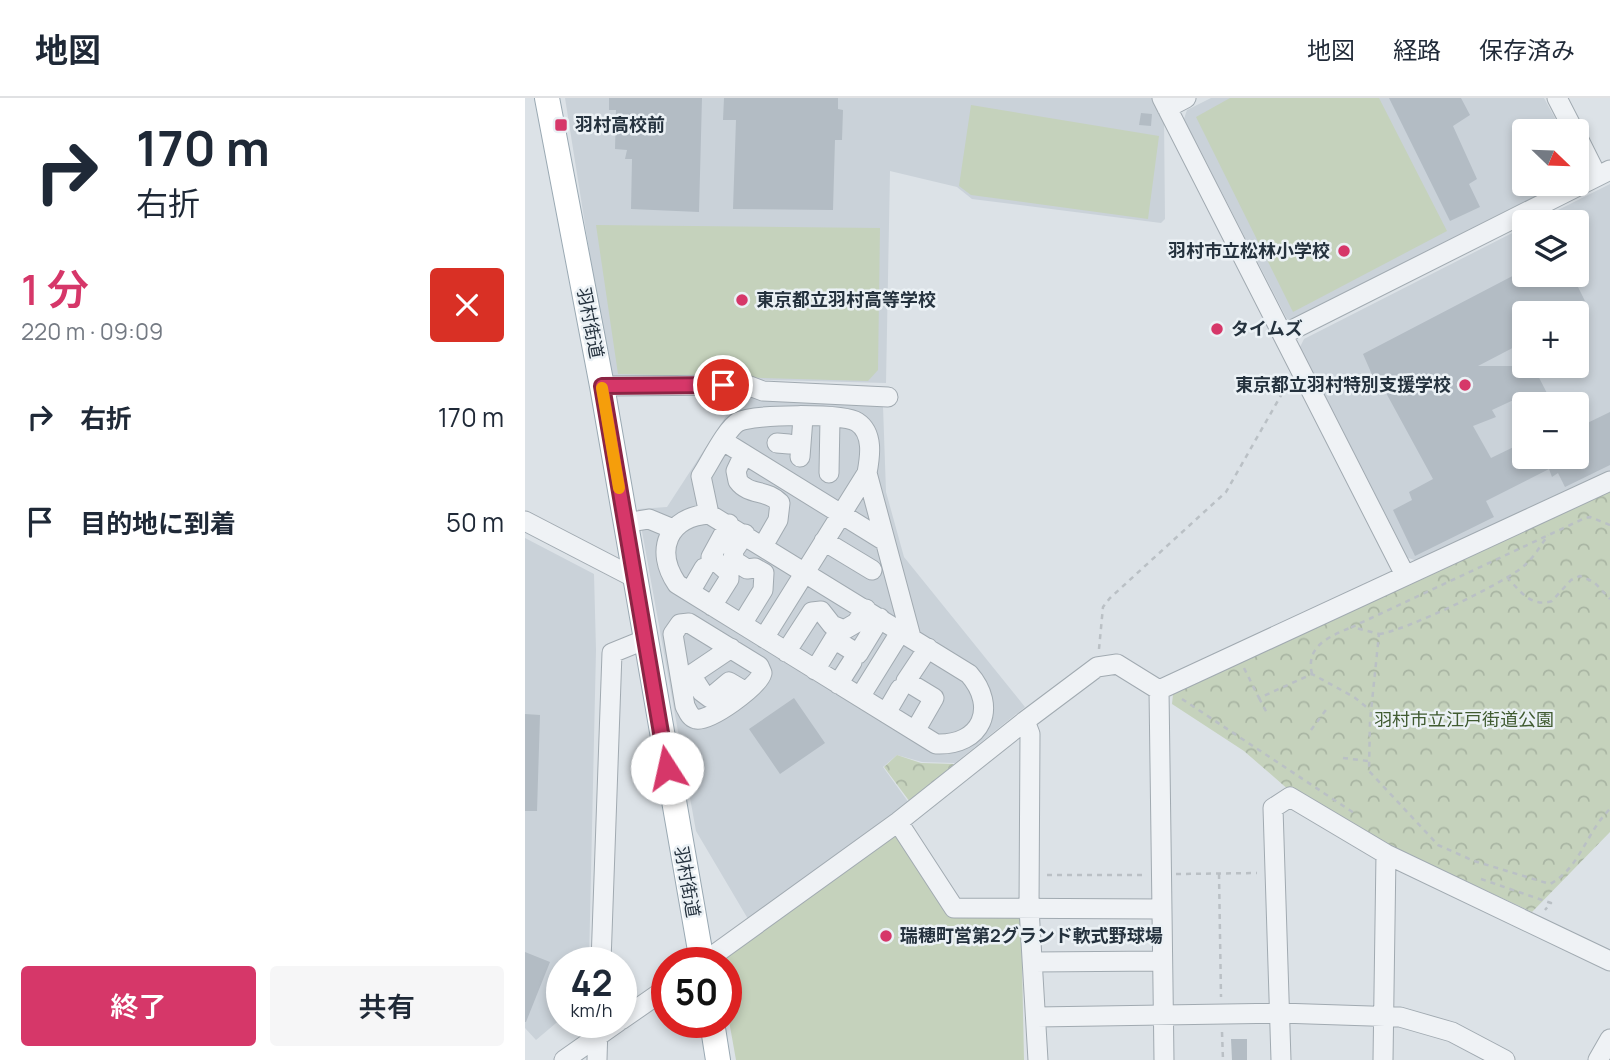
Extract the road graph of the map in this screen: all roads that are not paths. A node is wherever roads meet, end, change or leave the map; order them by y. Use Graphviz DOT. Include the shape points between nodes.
graph roads {
  1 [pos="547,98"];
  2 [pos="1186,98"];
  3 [pos="1557,98"];
  4 [pos="1164,103"];
  5 [pos="1568,119"];
  6 [pos="1589,152"];
  7 [pos="1604,173"];
  8 [pos="1284,334"];
  9 [pos="602,386"];
  10 [pos="888,397"];
  11 [pos="796,418"];
  12 [pos="830,418"];
  13 [pos="723,441"];
  14 [pos="744,454"];
  15 [pos="867,473"];
  16 [pos="1610,481"];
  17 [pos="709,514"];
  18 [pos="842,514"];
  19 [pos="525,521"];
  20 [pos="625,523"];
  21 [pos="673,529"];
  22 [pos="737,529"];
  23 [pos="883,540"];
  24 [pos="824,541"];
  25 [pos="763,545"];
  26 [pos="864,559"];
  27 [pos="704,568"];
  28 [pos="804,571"];
  29 [pos="1405,575"];
  30 [pos="635,578"];
  31 [pos="747,584"];
  32 [pos="690,592"];
  33 [pos="781,610"];
  34 [pos="873,614"];
  35 [pos="727,615"];
  36 [pos="815,628"];
  37 [pos="906,634"];
  38 [pos="710,635"];
  39 [pos="764,638"];
  40 [pos="644,640"];
  41 [pos="731,648"];
  42 [pos="928,648"];
  43 [pos="791,655"];
  44 [pos="852,662"];
  45 [pos="815,670"];
  46 [pos="686,678"];
  47 [pos="838,684"];
  48 [pos="900,689"];
  49 [pos="1161,689"];
  50 [pos="860,697"];
  51 [pos="886,713"];
  52 [pos="1025,721"];
  53 [pos="915,731"];
  54 [pos="898,822"];
  55 [pos="1386,854"];
  56 [pos="1029,908"];
  57 [pos="1161,909"];
  58 [pos="602,947"];
  59 [pos="700,947"];
  60 [pos="724,947"];
  61 [pos="1162,961"];
  62 [pos="1610,961"];
  63 [pos="1033,962"];
  64 [pos="1280,1013"];
  65 [pos="1037,1017"];
  66 [pos="1163,1017"];
  67 [pos="1382,1017"];
  68 [pos="588,1038"];
  69 [pos="598,1038"];
  70 [pos="715,1038"];
  71 [pos="1610,1039"];
  72 [pos="564,1060"];
  73 [pos="597,1060"];
  74 [pos="719,1060"];
  75 [pos="1038,1060"];
  76 [pos="1164,1060"];
  77 [pos="1281,1060"];
  78 [pos="1383,1060"];
  79 [pos="1505,1060"];
  80 [pos="1598,1060"];
  1 -- 9 [label="main road, 羽村街道"];
  2 -- 4 [label="street"];
  3 -- 5 [label="street"];
  4 -- 8 [label="street"];
  6 -- 7 [label="street"];
  7 -- 8 [label="street"];
  8 -- 29 [label="street"];
  9 -- 10 [label="street" via="747,385 763,391"];
  9 -- 20 [label="main road, 羽村街道"];
  11 -- 12 [label="street"];
  11 -- 12 [label="street" via="804,453"];
  11 -- 13 [label="street" via="756,416 735,423"];
  12 -- 15 [label="street" via="857,422 867,435"];
  13 -- 14 [label="street"];
  13 -- 17 [label="street" via="701,476"];
  14 -- 18 [label="street"];
  14 -- 25 [label="street" via="736,471 738,481 748,491 765,493 780,503 778,520"];
  15 -- 18 [label="street"];
  15 -- 23 [label="street"];
  16 -- 29 [label="street"];
  17 -- 21 [label="street" via="685,519"];
  17 -- 22 [label="street"];
  18 -- 23 [label="street"];
  18 -- 24 [label="street"];
  19 -- 30 [label="street"];
  20 -- 21 [label="street" via="649,519"];
  20 -- 30 [label="main road, 羽村街道"];
  21 -- 32 [label="street" via="665,559 677,584"];
  22 -- 25 [label="street"];
  22 -- 35 [label="street" via="711,557 729,573"];
  22 -- 35 [label="street" via="733,560 764,573 765,582"];
  23 -- 37 [label="street"];
  24 -- 26 [label="street"];
  24 -- 28 [label="street"];
  25 -- 28 [label="street"];
  27 -- 32 [label="street"];
  28 -- 33 [label="street"];
  28 -- 34 [label="street"];
  29 -- 49 [label="street"];
  30 -- 40 [label="main road, 羽村街道"];
  31 -- 35 [label="street"];
  32 -- 35 [label="street"];
  33 -- 36 [label="street"];
  33 -- 39 [label="street"];
  34 -- 36 [label="street" via="849,629 838,629 818,610 809,615"];
  34 -- 37 [label="street"];
  34 -- 45 [label="street" via="858,654 834,639"];
  35 -- 38 [label="street"];
  35 -- 39 [label="street"];
  36 -- 43 [label="street"];
  37 -- 42 [label="street"];
  37 -- 50 [label="street"];
  38 -- 41 [label="street"];
  38 -- 46 [label="street" via="689,623 680,624 673,634"];
  39 -- 43 [label="street"];
  40 -- 58 [label="street" via="613,653"];
  40 -- 59 [label="main road, 羽村街道"];
  41 -- 46 [label="street"];
  41 -- 46 [label="street" via="759,666 762,673 760,682 746,692 708,717 696,719 685,706"];
  42 -- 53 [label="street" via="906,681 934,698"];
  42 -- 53 [label="street" via="969,674 982,688 983,712 974,732 951,745 936,744"];
  43 -- 45 [label="street"];
  44 -- 47 [label="street"];
  45 -- 47 [label="street"];
  47 -- 50 [label="street"];
  48 -- 51 [label="street"];
  49 -- 52 [label="street" via="1117,664 1097,667"];
  49 -- 57 [label="street"];
  50 -- 51 [label="street"];
  51 -- 53 [label="street"];
  52 -- 54 [label="street"];
  52 -- 56 [label="street" via="1030,734"];
  54 -- 56 [label="street" via="954,908"];
  54 -- 60 [label="street"];
  55 -- 62 [label="street"];
  55 -- 64 [label="street" via="1290,797 1273,808"];
  55 -- 67 [label="street"];
  56 -- 57 [label="street"];
  56 -- 63 [label="street"];
  57 -- 61 [label="street"];
  61 -- 63 [label="street"];
  61 -- 66 [label="street"];
  63 -- 65 [label="street"];
  64 -- 66 [label="street"];
  64 -- 67 [label="street"];
  64 -- 77 [label="street"];
  65 -- 66 [label="street"];
  65 -- 75 [label="street"];
  66 -- 76 [label="street"];
  67 -- 78 [label="street"];
  67 -- 79 [label="street" via="1444,1029"];
  68 -- 72 [label="street"];
  69 -- 73 [label="street"];
  70 -- 74 [label="main road"];
  71 -- 80 [label="street"];
}
